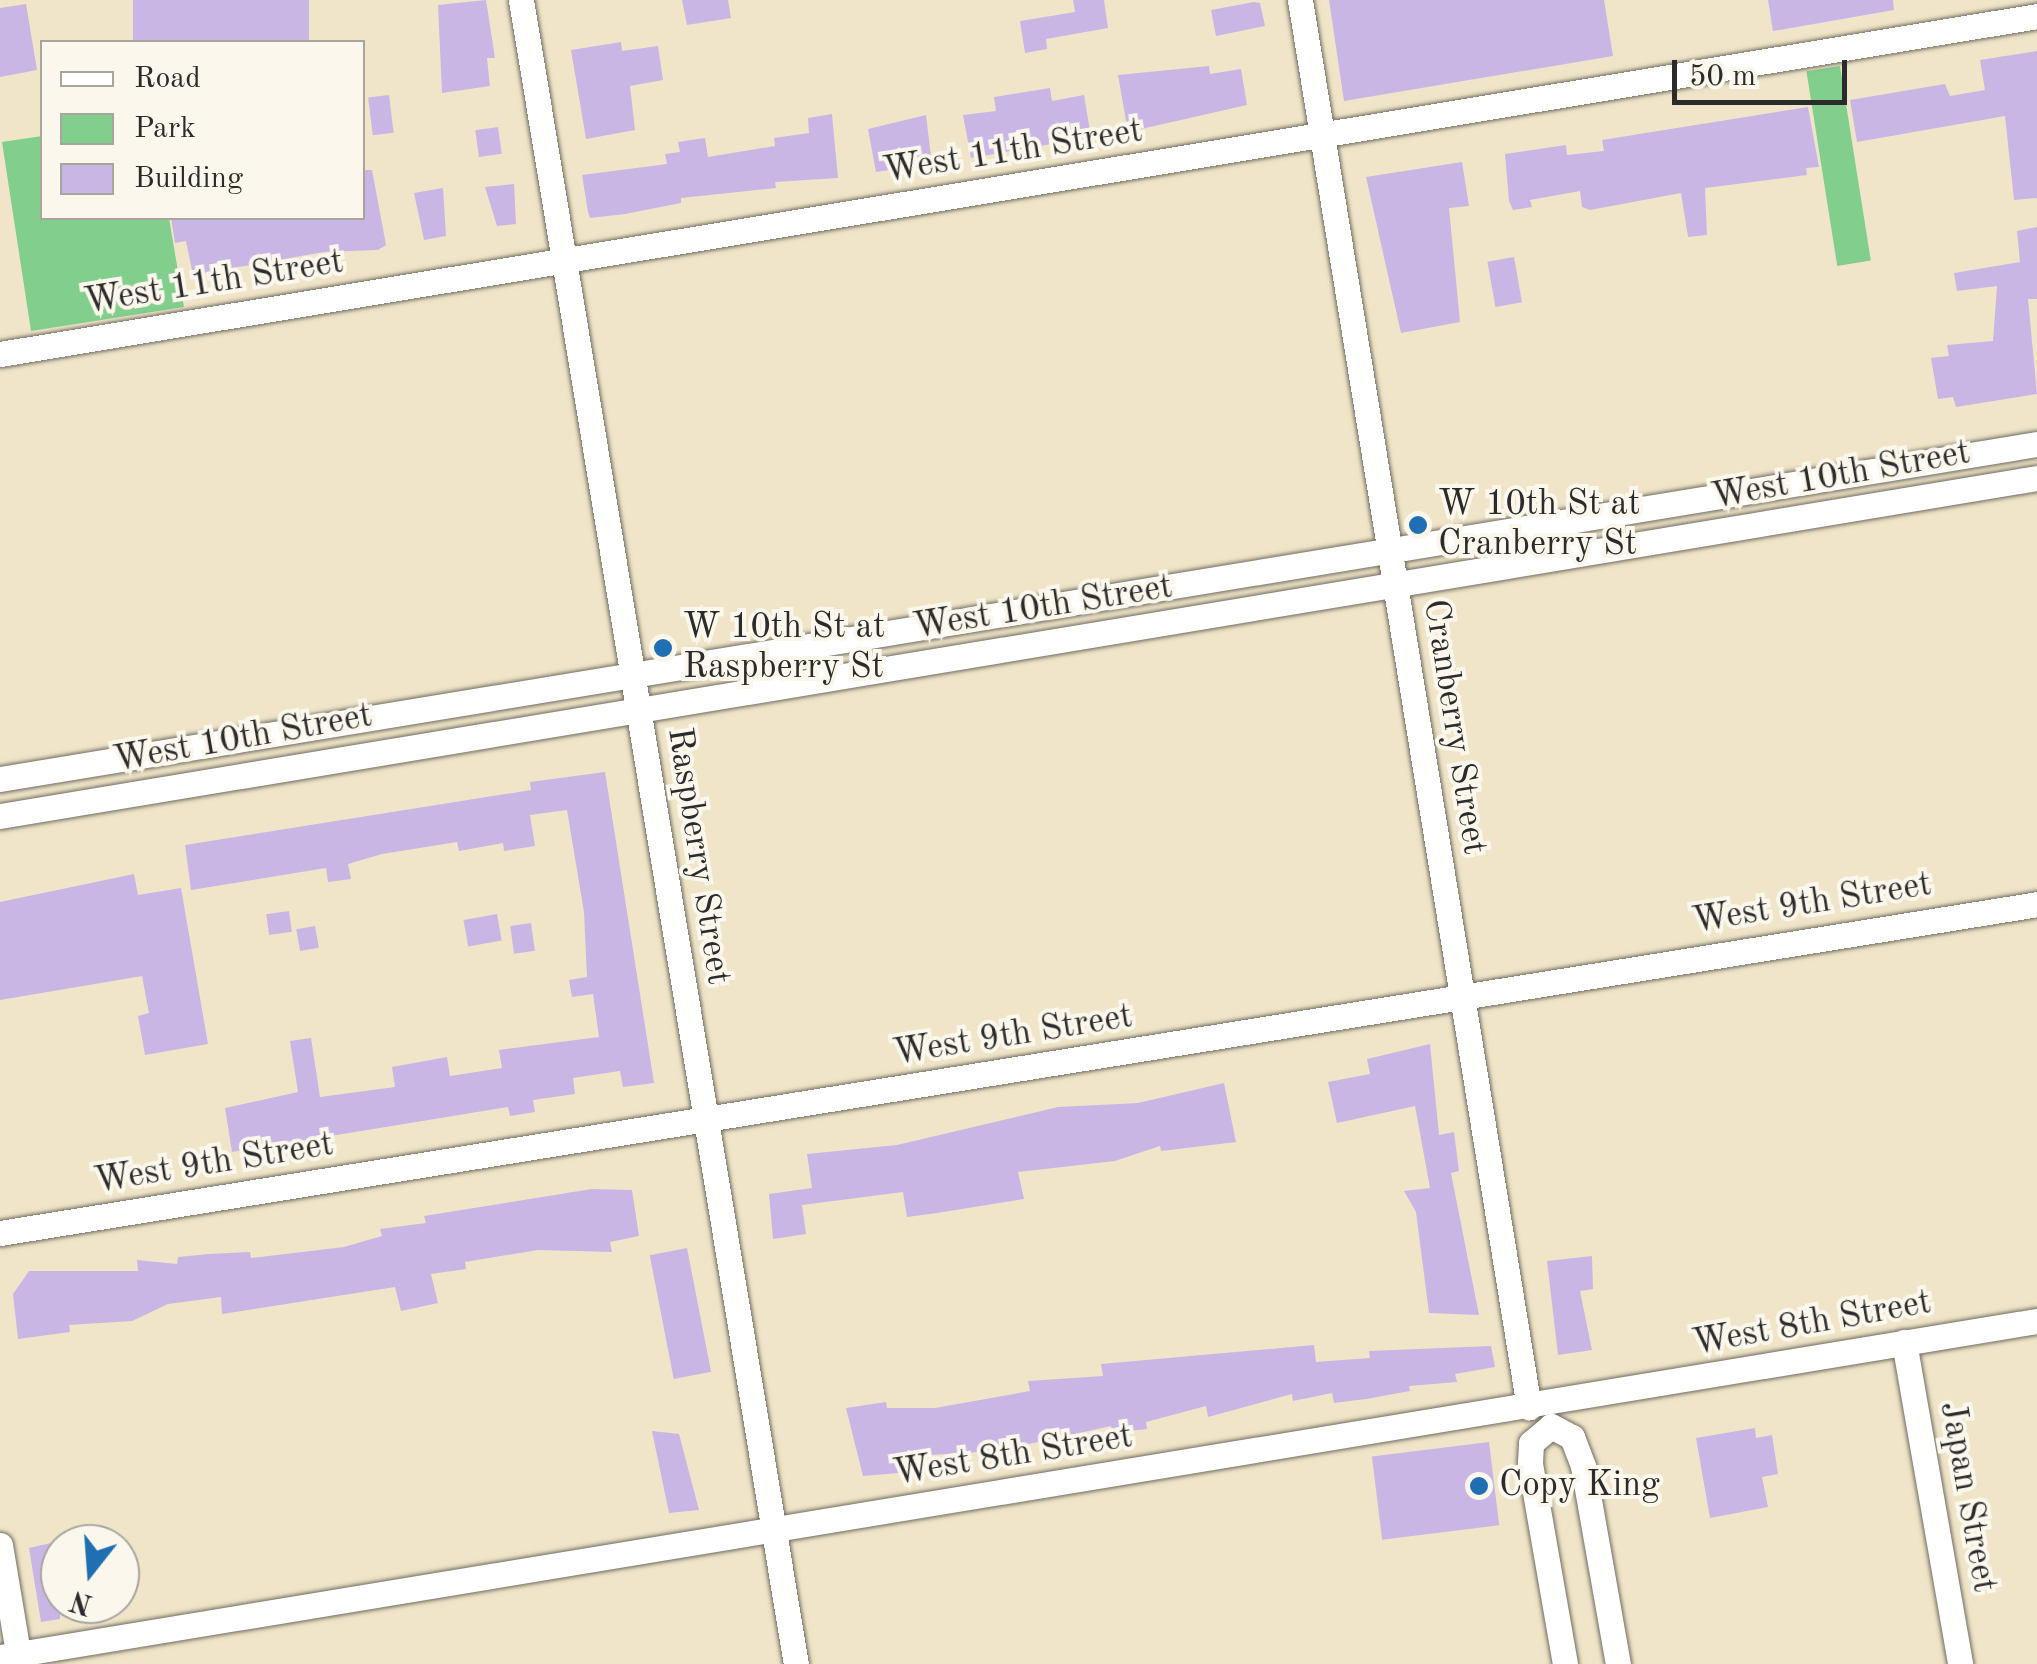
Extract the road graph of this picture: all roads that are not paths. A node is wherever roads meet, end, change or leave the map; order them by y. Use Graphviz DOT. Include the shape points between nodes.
graph roads {
  1 [pos="521,0"];
  2 [pos="1300,0"];
  3 [pos="2037,16"];
  4 [pos="1323,136"];
  5 [pos="564,262"];
  6 [pos="0,354"];
  7 [pos="2037,444"];
  8 [pos="2037,478"];
  9 [pos="1766,488"];
  10 [pos="1773,523"];
  11 [pos="1388,549"];
  12 [pos="1395,586"];
  13 [pos="1010,612"];
  14 [pos="1015,648"];
  15 [pos="634,673"];
  16 [pos="638,708"];
  17 [pos="144,755"];
  18 [pos="0,779"];
  19 [pos="150,790"];
  20 [pos="0,816"];
  21 [pos="2037,904"];
  22 [pos="1463,996"];
  23 [pos="706,1122"];
  24 [pos="0,1233"];
  25 [pos="2037,1321"];
  26 [pos="1904,1342"];
  27 [pos="1543,1412"];
  28 [pos="775,1531"];
  29 [pos="0,1545"];
  30 [pos="12,1659"];
  31 [pos="796,1664"];
  32 [pos="1564,1664"];
  33 [pos="1618,1664"];
  34 [pos="1960,1664"];
  1 -- 5 [label="street, Raspberry Street"];
  2 -- 4 [label="street, Cranberry Street"];
  3 -- 4 [label="street, West 11th Street"];
  4 -- 5 [label="street, West 11th Street"];
  4 -- 11 [label="street, Cranberry Street"];
  5 -- 6 [label="street, West 11th Street"];
  5 -- 15 [label="street, Raspberry Street"];
  7 -- 9 [label="street, West 10th Street"];
  8 -- 10 [label="street, West 10th Street"];
  9 -- 10 [label="street"];
  9 -- 11 [label="street, West 10th Street"];
  10 -- 12 [label="street, West 10th Street"];
  11 -- 12 [label="street, Cranberry Street"];
  11 -- 13 [label="street, West 10th Street"];
  12 -- 14 [label="street, West 10th Street"];
  12 -- 22 [label="street, Cranberry Street"];
  13 -- 14 [label="street"];
  13 -- 15 [label="street, West 10th Street"];
  14 -- 16 [label="street, West 10th Street"];
  15 -- 16 [label="street, Raspberry Street"];
  15 -- 17 [label="street, West 10th Street"];
  16 -- 19 [label="street, West 10th Street"];
  16 -- 23 [label="street, Raspberry Street"];
  17 -- 18 [label="street, West 10th Street"];
  17 -- 19 [label="street"];
  19 -- 20 [label="street, West 10th Street"];
  21 -- 22 [label="street, West 9th Street"];
  22 -- 23 [label="street, West 9th Street"];
  22 -- 27 [label="street, Cranberry Street"];
  23 -- 24 [label="street, West 9th Street"];
  23 -- 28 [label="street, Raspberry Street"];
  25 -- 26 [label="street, West 8th Street"];
  26 -- 27 [label="street, West 8th Street"];
  26 -- 34 [label="street, Japan Street"];
  27 -- 28 [label="street, West 8th Street"];
  27 -- 32 [label="street" via="1530,1463"];
  27 -- 33 [label="street" via="1572,1437 1583,1466"];
  28 -- 30 [label="street, West 8th Street"];
  28 -- 31 [label="street, Raspberry Street"];
  29 -- 30 [label="street"];
}
